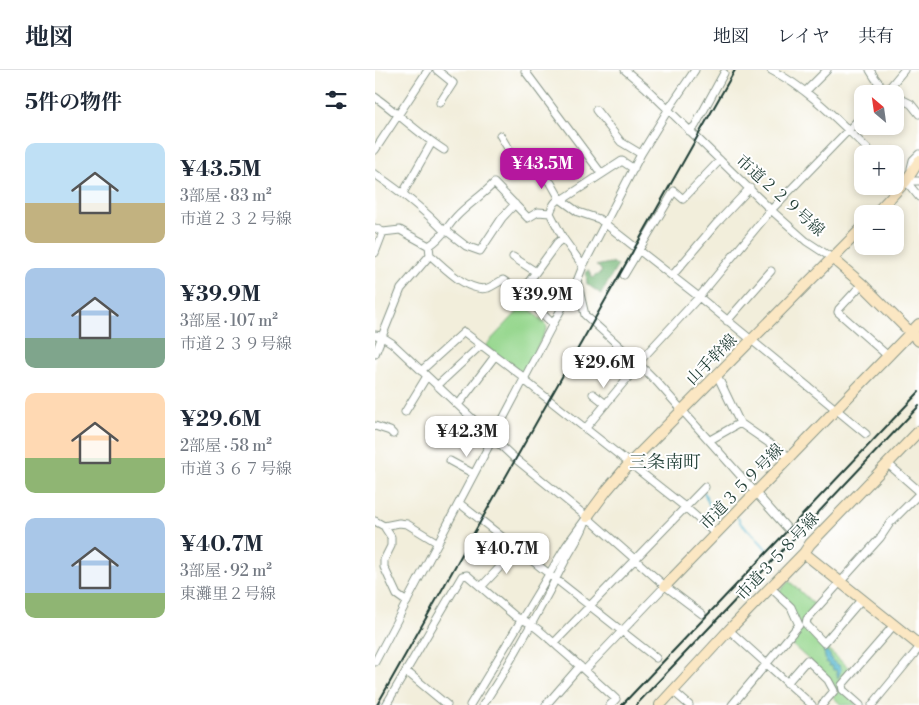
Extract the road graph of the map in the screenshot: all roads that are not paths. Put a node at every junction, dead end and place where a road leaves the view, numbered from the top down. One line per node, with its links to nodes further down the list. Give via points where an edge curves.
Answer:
1 (428, 70): 19 (street)
2 (437, 70): 16 (street, via 453,83)
3 (527, 70): 35 (street)
4 (625, 70): 18 (street, 市道２２９号線)
5 (695, 70): 18 (street)
6 (771, 70): 13 (street)
7 (827, 70): 13 (street)
8 (870, 70): 11 (street)
9 (904, 70): 12 (street)
10 (724, 73): 23 (street, via 695,126)
11 (881, 85)
12 (895, 85)
13 (806, 91): 22 (street)
14 (375, 97): 19 (street)
15 (904, 101): 20 (street)
16 (440, 103)
17 (596, 110): 29 (street, via 621,142)
18 (668, 110): 23 (street, 市道２２９号線); 29 (street)
19 (398, 114): 25 (street); 27 (street)
20 (919, 114)
21 (854, 124): 22 (street)
22 (848, 130): 26 (street); 45 (street)
23 (689, 131): 31 (street, 市道２２９号線)
24 (500, 135): 41 (street, via 515,160 532,168 551,184)
25 (432, 142): 28 (street); 40 (street)
26 (864, 145)
27 (375, 150)
28 (444, 150)
29 (641, 154): 33 (street)
30 (919, 154): 37 (street, via 913,160)
31 (720, 160): 39 (street, 市道２２９号線); 54 (street, via 683,199 674,191)
32 (919, 161): 37 (street)
33 (633, 169): 35 (street, via 622,161); 47 (street)
34 (919, 172): 37 (street)
35 (601, 173): 41 (street, via 565,198)
36 (375, 174): 40 (street)
37 (906, 181): 38 (street); 42 (street); 44 (street)
38 (919, 181)
39 (750, 188): 45 (street, 市道２２９号線); 63 (street)
40 (403, 193): 50 (street)
41 (560, 198): 46 (street, via 554,203); 47 (street, via 578,212)
42 (919, 198)
43 (515, 204): 46 (street, via 527,218 538,212); 50 (street, via 494,183 455,218); 50 (street, via 480,251)
44 (883, 205)
45 (771, 210): 58 (street, 市道２２９号線, via 806,241); 67 (street)
46 (551, 213): 52 (street)
47 (605, 224): 54 (street); 59 (street)
48 (375, 228): 49 (street)
49 (383, 232): 53 (street, via 400,230); 55 (street)
50 (445, 232): 53 (street)
51 (854, 236): 58 (street, 山手幹線)
52 (563, 238): 59 (street); 61 (street)
53 (429, 246): 56 (street)
54 (638, 250): 62 (street); 63 (street)
55 (375, 253)
56 (430, 255): 66 (street, via 458,280 478,288 490,288 503,280); 72 (street, via 401,289)
57 (513, 256): 61 (street)
58 (833, 258): 65 (street, 市道２２９号線); 73 (street, 山手幹線)
59 (583, 266): 64 (street)
60 (771, 271): 68 (street)
61 (536, 272): 66 (street)
62 (624, 275)
63 (672, 276): 67 (street)
64 (577, 281): 69 (street); 79 (street, via 585,315)
65 (862, 284): 71 (street, 市道２２９号線); 78 (street, via 838,312)
66 (520, 292): 69 (street)
67 (699, 297): 68 (street); 79 (street)
68 (727, 322): 73 (street)
69 (553, 324): 82 (street)
70 (919, 324): 71 (street, 市道３５９号線)
71 (911, 332): 74 (street, 市道２２９号線); 78 (street, 市道３５９号線)
72 (378, 335): 76 (street); 80 (street, via 392,343)
73 (751, 340): 81 (street, 山手幹線); 88 (street)
74 (919, 341)
75 (481, 345): 77 (street); 80 (street, via 464,332); 83 (street)
76 (375, 354)
77 (495, 356): 82 (street); 86 (street)
78 (888, 356): 88 (street, 市道３５９号線)
79 (639, 364): 85 (street); 87 (street)
80 (424, 373): 83 (street); 89 (street)
81 (717, 375): 87 (street, 山手幹線); 90 (street)
82 (524, 380): 92 (street); 96 (street)
83 (437, 386): 86 (street)
84 (593, 394): 85 (street)
85 (605, 404): 92 (street)
86 (458, 405): 96 (street)
87 (682, 409): 97 (street); 101 (street, 山手幹線)
88 (835, 410): 95 (street); 98 (street, 市道３５９号線)
89 (405, 412)
90 (740, 423): 97 (street); 98 (street)
91 (375, 426): 94 (street)
92 (585, 429): 101 (street)
93 (919, 431): 100 (street, 市道３５８号線)
94 (393, 434)
95 (866, 434)
96 (493, 438): 102 (street); 108 (street)
97 (710, 440): 105 (street)
98 (789, 457): 105 (street, 市道３５９号線)
99 (450, 461): 102 (street)
100 (887, 463): 104 (street); 115 (street, 市道３５８号線)
101 (629, 464): 107 (street); 108 (street, 山手幹線)
102 (475, 474): 106 (street)
103 (705, 486): 107 (street)
104 (918, 489): 119 (street)
105 (755, 492): 111 (street); 112 (street, 市道３５９号線)
106 (459, 503): 113 (street); 114 (street)
107 (685, 507): 112 (street); 116 (street)
108 (587, 518): 116 (street); 117 (street, 山手幹線); 118 (street, 山手幹線)
109 (375, 521): 110 (street)
110 (384, 526): 113 (street, via 407,524); 124 (street, via 391,537 391,546 384,567 397,595)
111 (787, 528)
112 (716, 534): 120 (street, 市道３５９号線)
113 (438, 543): 124 (street)
114 (517, 548): 117 (street); 121 (street)
115 (804, 553): 119 (street); 122 (street, 市道３５８号線)
116 (635, 558): 120 (street); 125 (street)
117 (550, 573): 118 (street); 127 (street, 山手幹線)
118 (556, 578): 125 (street); 128 (street, 山手幹線)
119 (841, 581): 123 (street); 123 (street, via 807,619 807,624 824,643)
120 (665, 586): 126 (street); 130 (street, 市道３５９号線)
121 (481, 587): 127 (street, via 516,617); 138 (street, via 467,574 462,576)
122 (770, 587): 131 (street, 市道３５８号線); 136 (street, via 791,607 799,625)
123 (861, 600): 129 (street)
124 (407, 602): 135 (street)
125 (591, 606): 130 (street); 132 (street)
126 (702, 614)
127 (523, 619): 128 (street); 143 (street, 山手幹線)
128 (533, 625): 132 (street); 144 (street, 山手幹線)
129 (894, 625): 133 (street); 152 (street, via 842,685 843,690)
130 (622, 630): 134 (street); 137 (street, 市道３５９号線)
131 (729, 630): 136 (street); 140 (street, 市道３５８号線)
132 (554, 643): 137 (street)
133 (918, 643): 153 (street)
134 (656, 658)
135 (375, 662)
136 (766, 664): 139 (street); 149 (street)
137 (582, 668): 145 (street, 市道３５９号線); 146 (street, via 616,699)
138 (406, 671): 141 (street); 142 (street)
139 (787, 683): 150 (street); 151 (street, via 807,660 835,691)
140 (673, 691): 147 (street, 市道３５８号線); 148 (street)
141 (386, 705)
142 (447, 705)
143 (470, 705)
144 (483, 705)
145 (546, 705)
146 (610, 705)
147 (660, 705)
148 (689, 705)
149 (732, 705)
150 (812, 705)
151 (822, 705)
152 (860, 705)
153 (872, 705)

